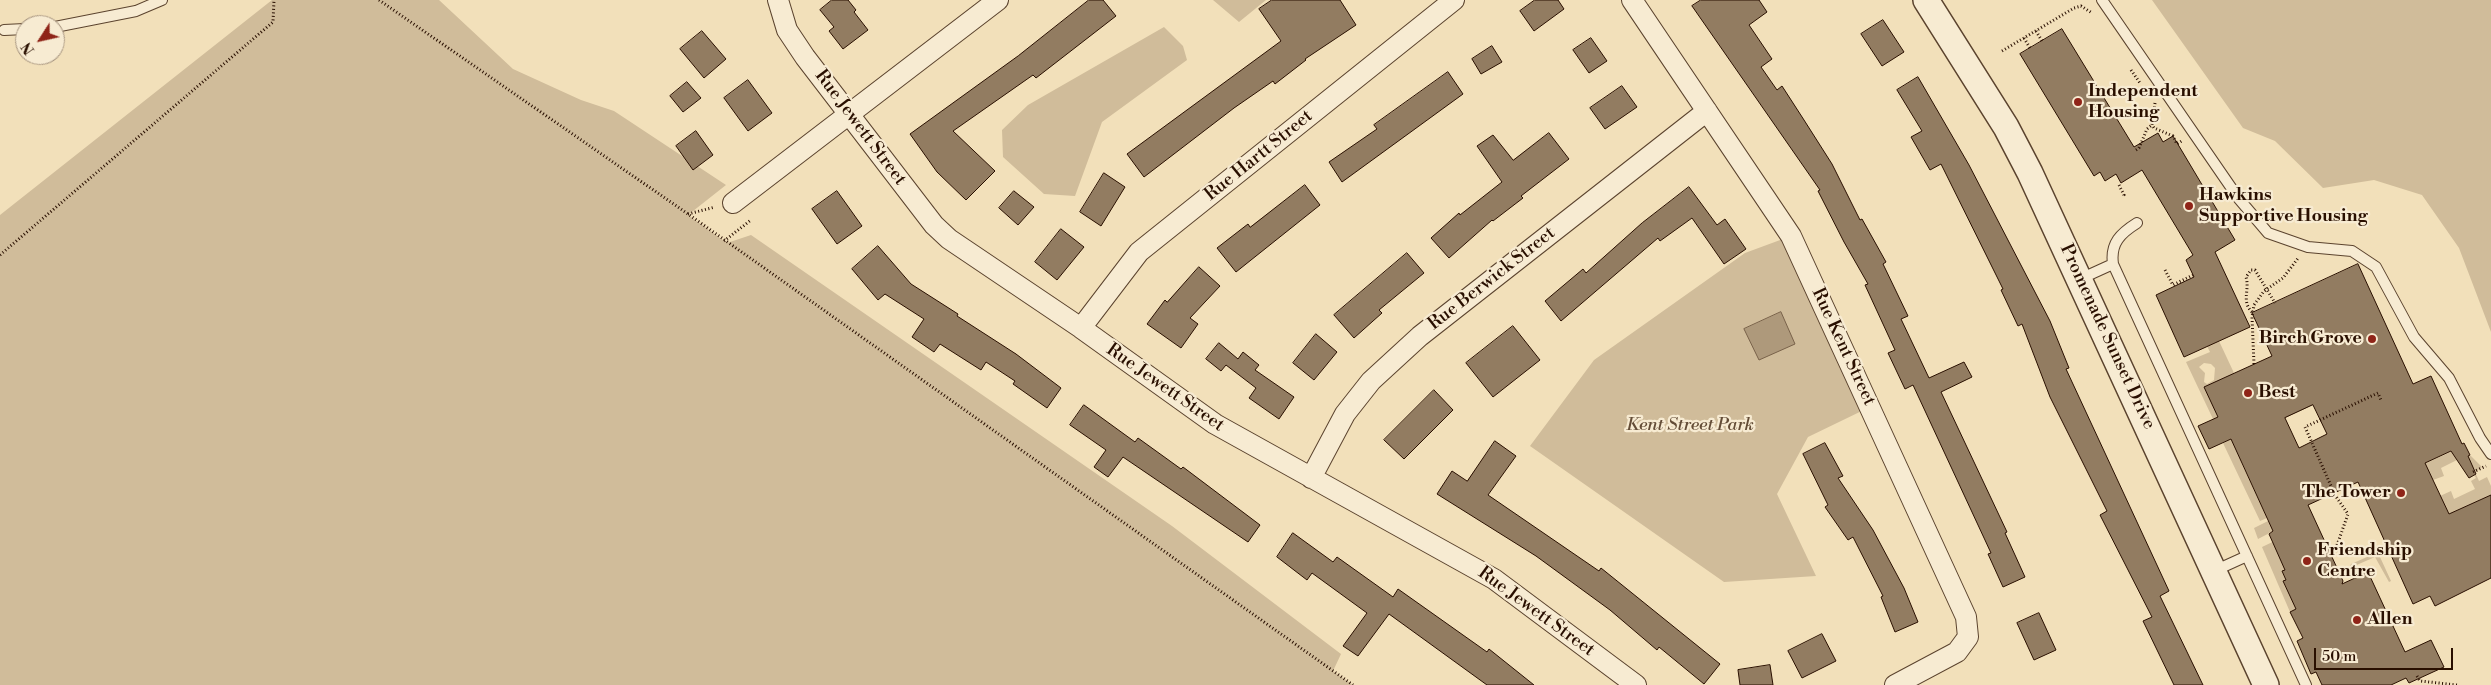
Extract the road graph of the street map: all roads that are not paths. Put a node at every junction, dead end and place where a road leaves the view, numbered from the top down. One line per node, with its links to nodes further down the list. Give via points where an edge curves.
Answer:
1 (162, 0): 9 (lane, via 136,11)
2 (763, 0): 12 (street)
3 (778, 0): 12 (street, Rue Jewett Street)
4 (998, 0): 14 (street)
5 (1454, 0): 19 (street, Rue Hartt Street, via 1139,252)
6 (1632, 0): 13 (street, Rue Kent Street)
7 (1926, 0): 18 (street, Promenade Sunset Drive, via 2006,128)
8 (2102, 0): 20 (lane, via 2239,199 2268,233 2308,247 2352,251 2376,267 2414,337 2450,378)
9 (65, 25)
10 (15, 29): 11 (lane)
11 (4, 30)
12 (787, 30): 14 (street, Rue Jewett Street)
13 (1707, 111): 21 (street, Rue Berwick Street, via 1426,331 1371,381 1345,414); 25 (street, Rue Kent Street, via 1791,236 1966,617 1968,637 1957,652)
14 (848, 113): 15 (street); 19 (street, Rue Jewett Street, via 934,225 949,239)
15 (733, 203)
16 (2137, 223): 17 (lane, via 2117,239 2113,246)
17 (2112, 264): 18 (lane); 22 (lane)
18 (2080, 279): 23 (street, Promenade Sunset Drive)
19 (1081, 328): 21 (street, Rue Jewett Street, via 1215,424)
20 (2491, 454)
21 (1311, 478): 24 (street, Rue Jewett Street, via 1494,579)
22 (2246, 556): 23 (lane); 27 (lane)
23 (2214, 571): 26 (street, Promenade Sunset Drive)
24 (1636, 685)
25 (1895, 685)
26 (2266, 685)
27 (2306, 685)

